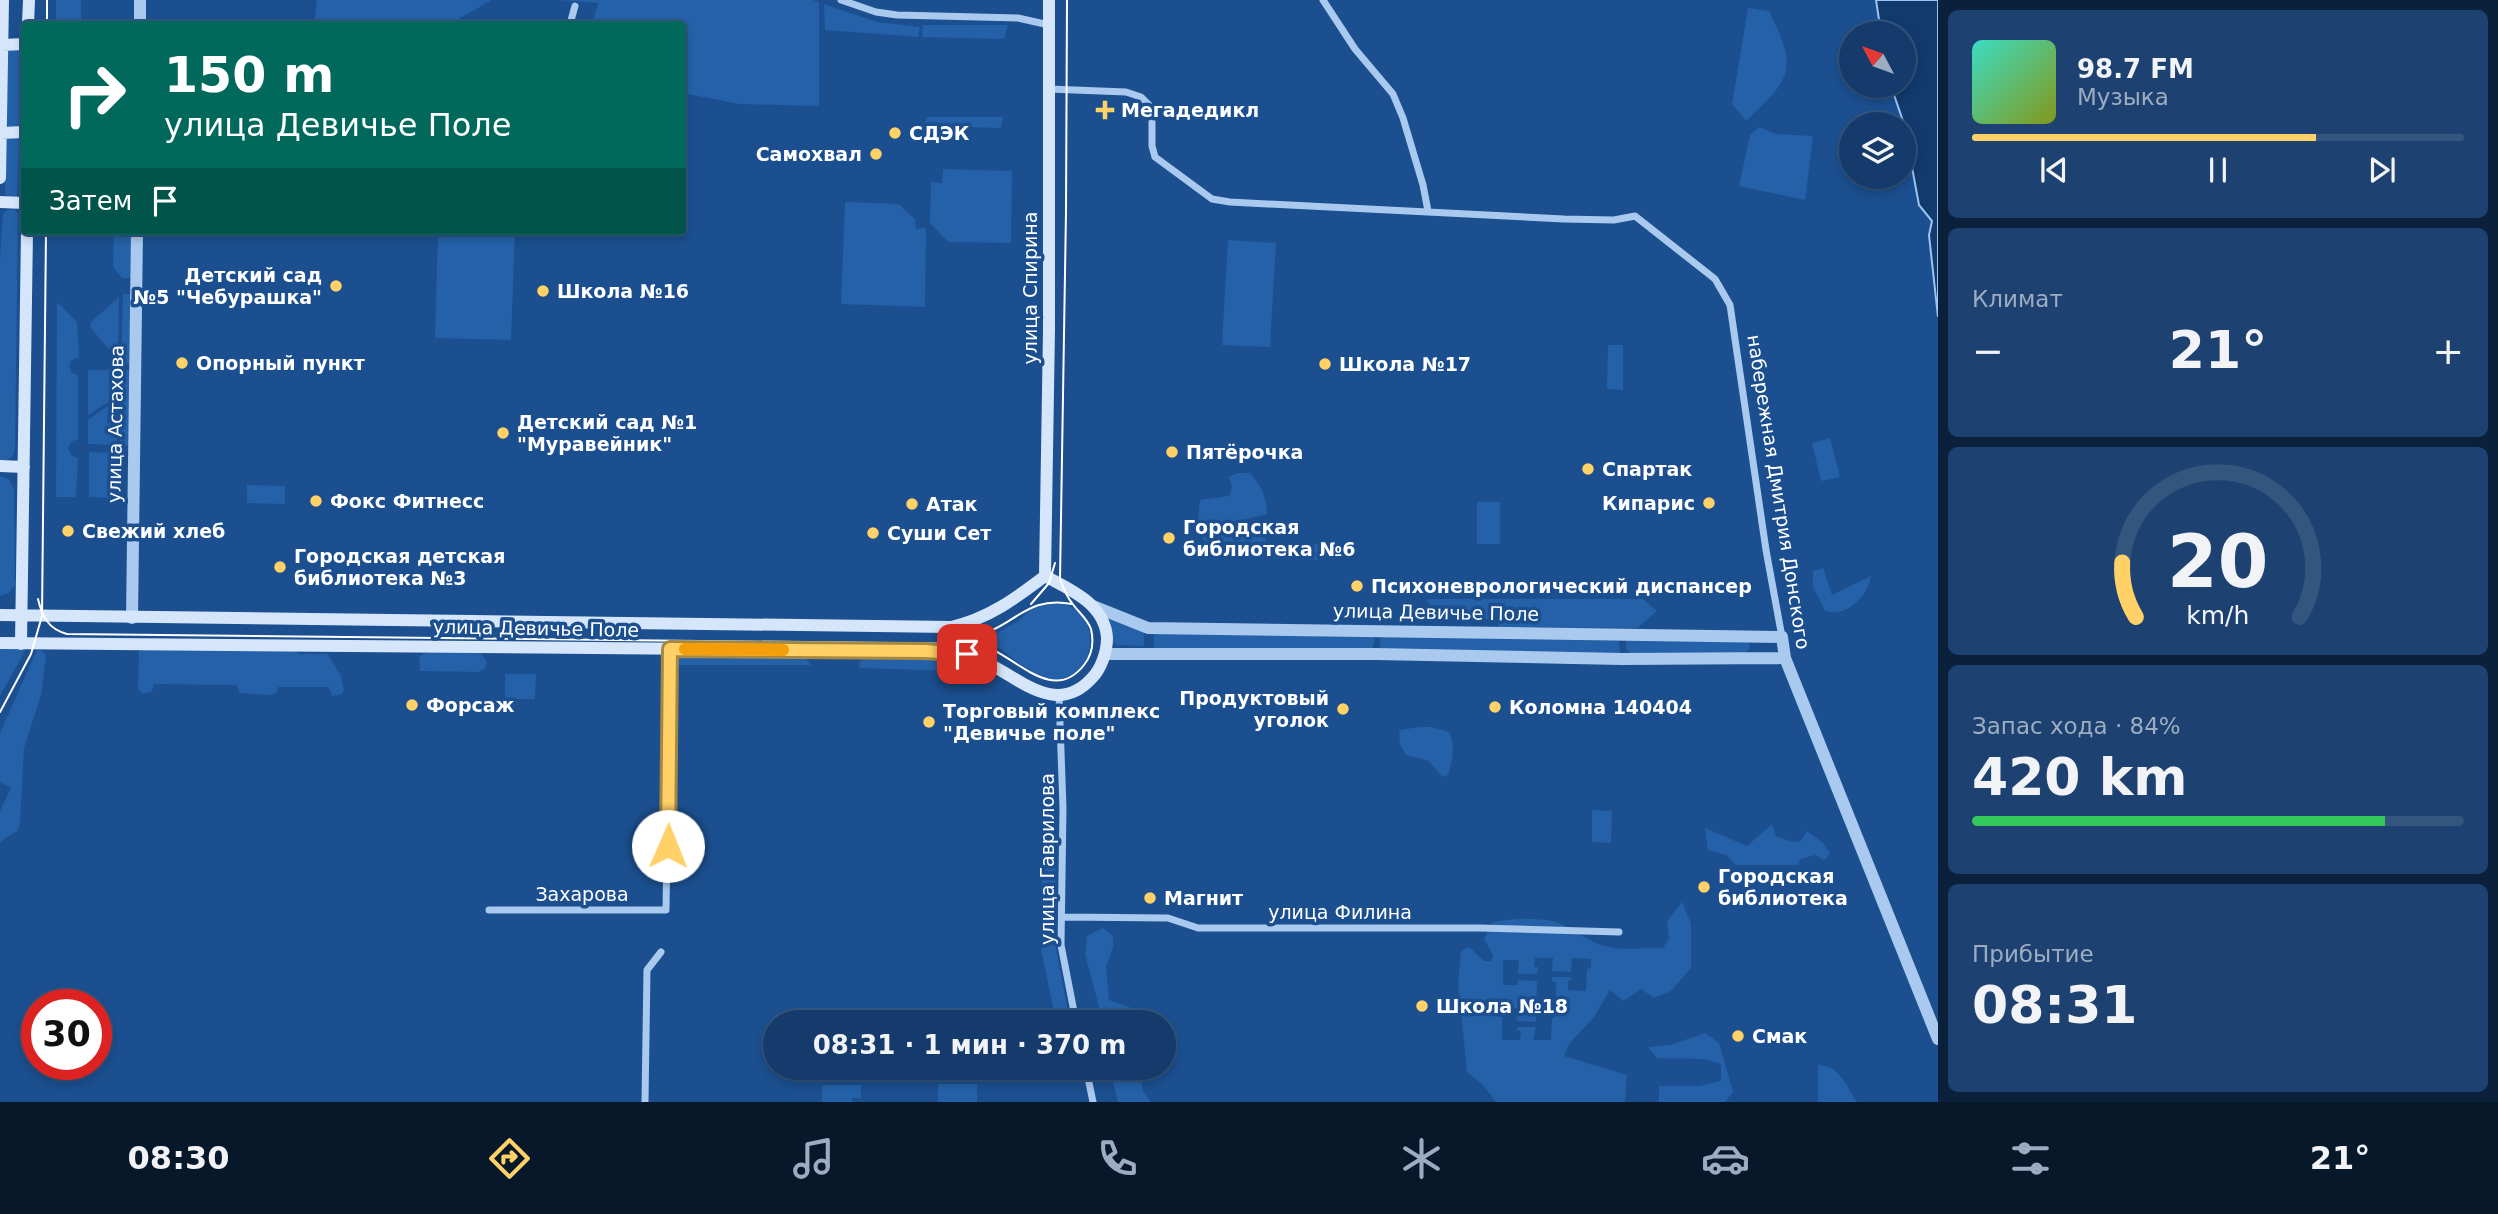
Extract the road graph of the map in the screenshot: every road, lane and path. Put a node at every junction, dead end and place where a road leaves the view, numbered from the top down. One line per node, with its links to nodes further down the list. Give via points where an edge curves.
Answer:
1 (4, 0): 13 (main road)
2 (29, 0): 8 (main road)
3 (140, 0): 9 (street)
4 (841, 0): 11 (street, via 897,15 1018,18)
5 (1049, 0): 11 (main road, улица Спирина)
6 (1323, 0): 20 (street, via 1355,49 1393,94)
7 (575, 6): 10 (street)
8 (28, 21)
9 (139, 21)
10 (571, 21)
11 (1049, 25): 14 (main road, улица Спирина)
12 (21, 44): 13 (main road)
13 (3, 45): 15 (main road)
14 (1048, 89): 20 (street, via 1126,92 1141,97 1152,108 1155,156 1212,199); 25 (main road, улица Спирина)
15 (1, 132): 16 (main road); 17 (main road)
16 (21, 132)
17 (0, 178)
18 (0, 202): 19 (main road)
19 (21, 203)
20 (1428, 211): 33 (street, набережная Дмитрия Донского, via 1564,219 1635,216 1715,279 1730,305)
21 (27, 235): 24 (main road)
22 (137, 235): 30 (street, улица Астахова)
23 (0, 466): 24 (main road)
24 (24, 467): 28 (main road)
25 (1045, 576): 26 (main road, улица Девичье Поле); 30 (main road, улица Девичье Поле, via 1003,607 951,627)
26 (1093, 606): 31 (street, улица Девичье Поле, via 1148,628); 37 (main road, via 1107,638)
27 (0, 615): 28 (main road, улица Девичье Поле)
28 (21, 616): 29 (main road, улица Девичье Поле); 35 (main road)
29 (35, 616): 30 (main road, улица Девичье Поле); 35 (main road)
30 (132, 618)
31 (1377, 630): 32 (street, улица Девичье Поле); 38 (street)
32 (1622, 634): 33 (street, улица Девичье Поле); 40 (street)
33 (1782, 637): 39 (street, набережная Дмитрия Донского)
34 (0, 643): 35 (main road, улица Девичье Поле)
35 (21, 644): 36 (main road, улица Девичье Поле)
36 (670, 649): 41 (main road, улица Девичье Поле, via 945,651 976,657 1035,691); 42 (street, Захарова, via 666,910)
37 (1105, 654): 38 (street); 41 (main road, via 1090,681 1070,694)
38 (1377, 654): 40 (street)
39 (1785, 658): 40 (street); 47 (street, набережная Дмитрия Донского)
40 (1622, 659)
41 (1059, 695): 43 (street, улица Гаврилова)
42 (489, 910)
43 (1062, 917): 44 (street, улица Филина, via 1168,918 1198,928); 46 (street, улица Гаврилова, via 1061,945)
44 (1619, 932)
45 (661, 952): 49 (street, via 647,970)
46 (1074, 1010)
47 (1938, 1039)
48 (1088, 1080): 50 (street)
49 (645, 1102)
50 (1093, 1102)

